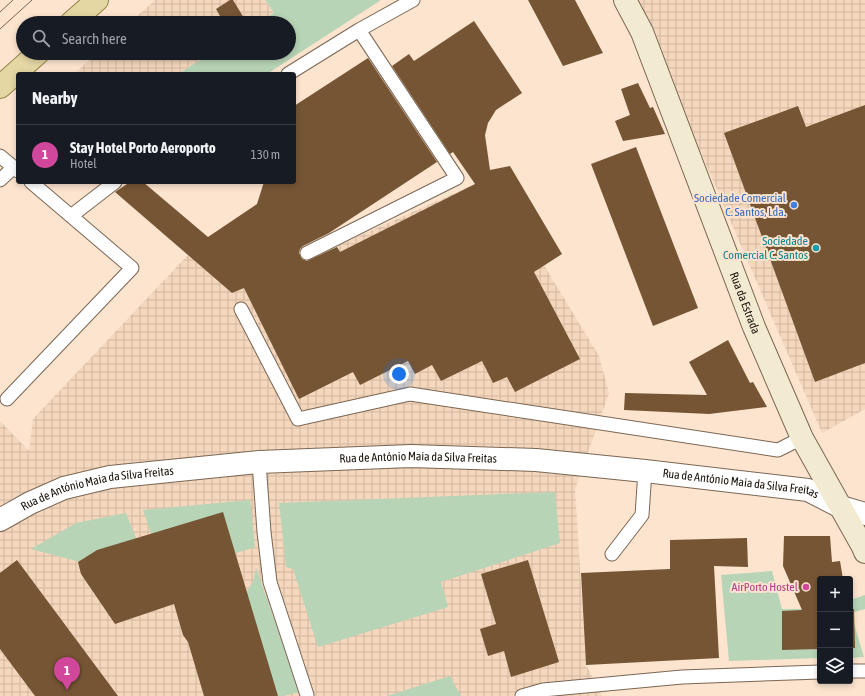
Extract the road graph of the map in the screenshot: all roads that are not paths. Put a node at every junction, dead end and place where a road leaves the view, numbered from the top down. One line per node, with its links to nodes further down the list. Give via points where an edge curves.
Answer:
1 (97, 0): 4 (main road)
2 (413, 0): 5 (lane)
3 (625, 0): 20 (street, Rua da Estrada, via 642,32 754,327)
4 (79, 16)
5 (359, 30): 8 (lane); 17 (lane, via 457,178)
6 (30, 60): 7 (main road)
7 (17, 72)
8 (291, 72)
9 (16, 73): 10 (main road)
10 (0, 87)
11 (0, 156): 12 (lane)
12 (16, 169): 13 (lane)
13 (0, 180)
14 (33, 184): 16 (lane)
15 (112, 184): 16 (lane)
16 (71, 216): 19 (lane, via 132,268)
17 (308, 253)
18 (241, 309): 20 (lane, via 298,419 410,394 778,450)
19 (7, 399)
20 (802, 438): 23 (street, Rua da Estrada)
21 (260, 462): 22 (street, Rua de António Maia da Silva Freitas, via 411,456 536,460); 25 (street, Rua de António Maia da Silva Freitas, via 110,477 64,488); 31 (lane, via 270,582)
22 (645, 471): 23 (street, Rua de António Maia da Silva Freitas, via 808,490); 27 (lane, via 642,515)
23 (841, 507): 24 (street, Rua de António Maia da Silva Freitas); 26 (street, Rua da Estrada)
24 (865, 514)
25 (0, 520)
26 (865, 552)
27 (612, 554)
28 (853, 671): 29 (lane)
29 (865, 671)
30 (817, 672): 32 (lane, via 682,677 543,690)
31 (307, 695)
32 (522, 696)

